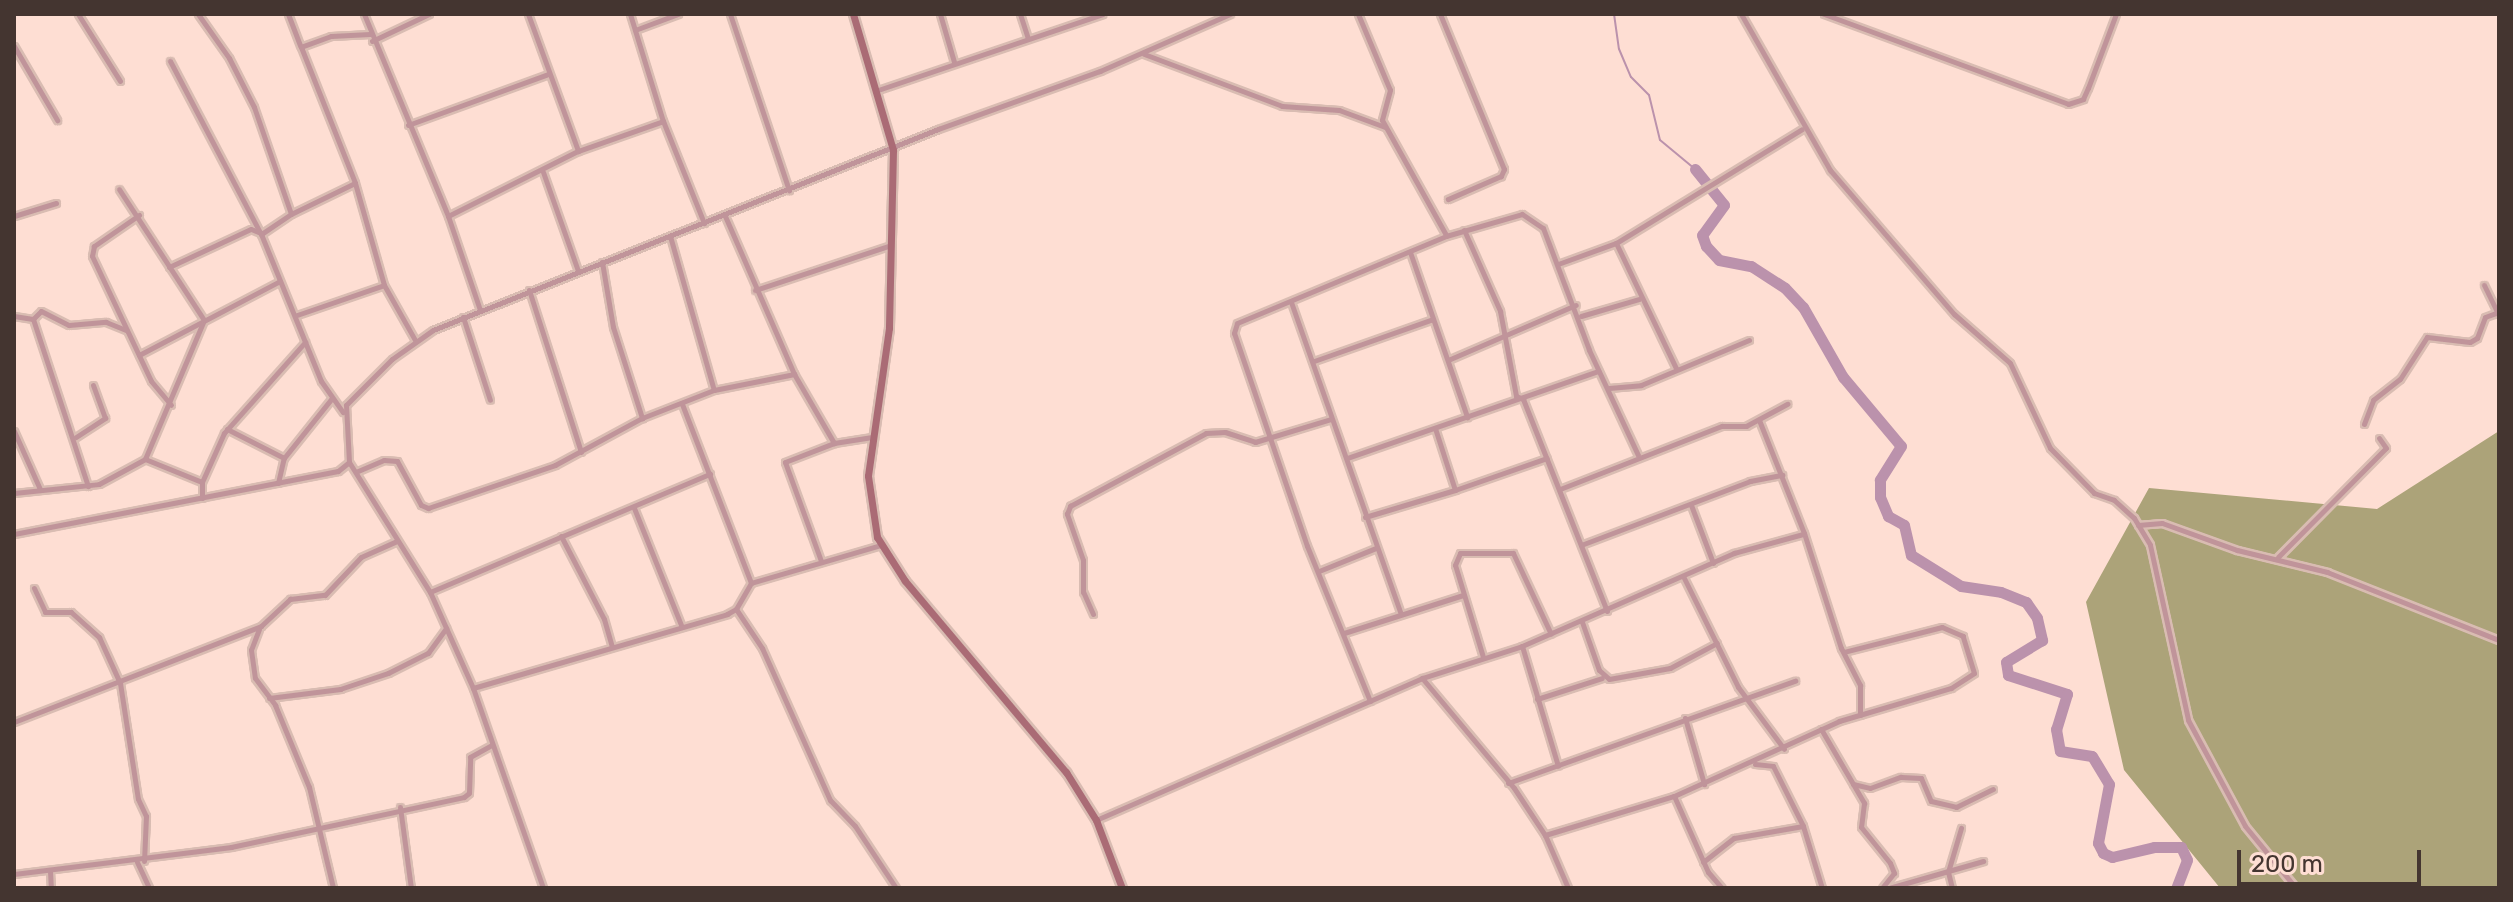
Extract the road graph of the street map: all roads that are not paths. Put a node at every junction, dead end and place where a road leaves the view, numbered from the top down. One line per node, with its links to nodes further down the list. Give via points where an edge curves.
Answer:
1 (78, 14): 29 (street)
2 (198, 14): 44 (street, via 254,107)
3 (288, 14): 24 (street)
4 (364, 14): 21 (street)
5 (429, 14): 21 (street)
6 (528, 14): 28 (street)
7 (630, 14): 20 (street)
8 (678, 14): 20 (street)
9 (730, 14): 41 (street)
10 (853, 14): 30 (main road)
11 (940, 14): 27 (street)
12 (1020, 14): 22 (street)
13 (1101, 14): 22 (street)
14 (1230, 14): 25 (street)
15 (1358, 14): 34 (street, via 1390,90)
16 (1440, 14): 42 (street, via 1504,169 1501,176)
17 (1741, 14): 35 (street)
18 (1824, 14): 19 (street, via 2068,104 2083,99)
19 (2116, 14)
20 (635, 30): 32 (street)
21 (371, 38): 24 (street, via 331,36); 33 (street)
22 (1028, 38): 27 (street)
23 (14, 46): 31 (street)
24 (301, 47): 39 (street)
25 (1143, 53): 34 (street, via 1282,106 1339,110); 36 (street)
26 (170, 61): 51 (street)
27 (954, 62): 30 (street)
28 (548, 74): 33 (street); 37 (street)
29 (120, 81)
30 (878, 90): 36 (main road)
31 (57, 120)
32 (663, 121): 37 (street); 49 (street)
33 (408, 125): 47 (street)
34 (1385, 127): 53 (street)
35 (1802, 129): 54 (street); 137 (street, via 1830,170 1954,314 2010,363 2050,448 2094,493 2114,500)
36 (893, 150): 41 (street); 55 (main road)
37 (578, 151): 38 (street)
38 (543, 172): 47 (street); 60 (street)
39 (355, 183): 44 (street); 62 (street)
40 (119, 189): 45 (street)
41 (789, 190): 48 (street)
42 (1448, 199)
43 (56, 203): 46 (street)
44 (291, 214): 51 (street)
45 (139, 215): 59 (street); 80 (street, via 92,250)
46 (14, 216)
47 (448, 216): 71 (street)
48 (725, 216): 49 (street); 65 (street)
49 (704, 223): 52 (street)
50 (1464, 230): 53 (street); 58 (street, via 1522,214 1543,228); 81 (street)
51 (261, 234): 59 (street, via 251,229); 61 (street)
52 (670, 236): 57 (street); 93 (street)
53 (1446, 236): 56 (street)
54 (1616, 243): 58 (street); 66 (street)
55 (892, 245): 65 (street); 112 (main road, via 887,357)
56 (1410, 251): 69 (street); 78 (street)
57 (602, 262): 60 (street); 104 (street, via 613,327)
58 (1558, 264): 70 (street)
59 (169, 267): 79 (street)
60 (578, 271): 64 (street)
61 (280, 281): 73 (street); 79 (street)
62 (384, 285): 73 (street); 82 (street)
63 (2484, 285): 72 (street)
64 (529, 290): 71 (street); 116 (street)
65 (755, 290): 90 (street)
66 (1635, 291): 67 (street); 68 (street)
67 (1630, 298): 68 (street); 75 (street)
68 (1639, 299): 88 (street)
69 (1291, 302): 87 (street); 113 (street, via 1237,323 1234,333)
70 (1576, 305): 75 (street); 81 (street)
71 (480, 310): 76 (street)
72 (2498, 313): 107 (street, via 2485,317 2470,342 2427,337 2400,379 2373,400)
73 (297, 315): 84 (street)
74 (14, 316): 77 (street)
75 (1581, 316): 89 (street)
76 (463, 317): 82 (street); 98 (street)
77 (33, 319): 80 (street, via 44,311 69,325 106,322); 111 (street)
78 (1433, 319): 86 (street); 87 (street)
79 (204, 320): 85 (street); 101 (street)
80 (126, 330): 85 (street)
81 (1505, 334): 86 (street); 97 (street, via 1514,389)
82 (415, 340): 102 (street, via 364,384)
83 (1749, 340): 88 (street, via 1708,361)
84 (305, 342): 96 (street); 109 (street)
85 (139, 355): 101 (street)
86 (1448, 360): 103 (street)
87 (1314, 361): 105 (street)
88 (1676, 368): 94 (street)
89 (1598, 371): 92 (street); 97 (street)
90 (794, 374): 93 (street); 115 (street)
91 (93, 385): 111 (street, via 105,418)
92 (1609, 388): 94 (street); 95 (street)
93 (714, 390): 99 (street)
94 (1617, 390): 95 (street)
95 (1613, 397): 117 (street)
96 (332, 398): 102 (street); 118 (street)
97 (1523, 399): 103 (street); 120 (street)
98 (490, 400)
99 (682, 404): 104 (street); 124 (street)
100 (1787, 404): 106 (street)
101 (171, 405): 121 (street)
102 (343, 413): 122 (street)
103 (1467, 417): 108 (street)
104 (642, 418): 116 (street)
105 (1331, 419): 113 (street); 119 (street)
106 (1759, 420): 117 (street); 125 (street)
107 (2364, 424)
108 (1435, 428): 119 (street); 131 (street)
109 (227, 429): 118 (street); 126 (street)
110 (14, 431): 129 (street)
111 (76, 437): 128 (street)
112 (871, 437): 115 (street); 142 (main road, via 868,492)
113 (1271, 438): 148 (street); 156 (street, via 1245,442 1225,432 1206,433 1070,506 1067,514 1083,560 1083,592)
114 (2379, 438): 145 (street, via 2386,448)
115 (834, 443): 146 (street, via 784,467)
116 (581, 452): 123 (street, via 428,508 421,505 397,461 384,460)
117 (1638, 455): 130 (street)
118 (284, 458): 127 (street)
119 (1347, 458): 136 (street)
120 (1547, 458): 130 (street); 131 (street)
121 (145, 459): 126 (street); 128 (street, via 125,474)
122 (349, 462): 123 (street); 127 (street, via 328,474)
123 (358, 471): 141 (street)
124 (710, 474): 135 (street); 150 (street)
125 (1782, 475): 134 (street, via 1750,481); 139 (street)
126 (202, 482): 133 (street)
127 (278, 483): 133 (street)
128 (88, 486): 129 (street)
129 (40, 489): 132 (street)
130 (1560, 489): 143 (street)
131 (1455, 490): 136 (street)
132 (14, 493)
133 (202, 498): 138 (street)
134 (1691, 505): 143 (street); 147 (street)
135 (634, 508): 140 (street); 159 (street)
136 (1365, 517): 144 (street)
137 (2138, 525): 145 (street, via 2162,523); 221 (street, via 2161,589 2188,720 2245,826)
138 (14, 534)
139 (1803, 534): 147 (street); 168 (street)
140 (561, 536): 152 (street); 167 (street, via 604,619)
141 (397, 541): 152 (street); 160 (street, via 361,557 325,595 290,599)
142 (881, 545): 146 (street); 195 (main road, via 905,581 1066,772)
143 (1581, 545): 155 (street)
144 (1376, 548): 148 (street); 157 (street)
145 (2277, 558): 164 (street, via 2327,572)
146 (821, 561): 150 (street)
147 (1713, 563): 149 (street)
148 (1319, 571): 162 (street)
149 (1683, 576): 155 (street); 165 (street)
150 (751, 583): 154 (street)
151 (34, 588): 173 (street, via 45,612 71,612 99,637)
152 (430, 592): 161 (street)
153 (1463, 595): 157 (street); 163 (street, via 1457,556 1507,549 1523,568); 169 (street)
154 (736, 609): 159 (street); 213 (street, via 762,648 830,800 855,826)
155 (1607, 611): 158 (street)
156 (1093, 614)
157 (1401, 614): 162 (street)
158 (1582, 622): 163 (street); 171 (street)
159 (681, 625): 167 (street)
160 (261, 626): 173 (street); 175 (street, via 251,658 257,686)
161 (446, 628): 174 (street); 175 (street, via 428,653 388,673 340,689)
162 (1344, 633): 178 (street)
163 (1551, 634): 166 (street)
164 (2499, 640)
165 (1717, 643): 171 (street, via 1670,668); 177 (street)
166 (1522, 646): 169 (street); 176 (street)
167 (612, 647): 174 (street)
168 (1844, 652): 179 (street, via 1860,685); 179 (street, via 1942,627 1963,636 1974,667 1970,680 1951,688)
169 (1483, 657): 170 (street)
170 (1422, 678): 178 (street); 189 (street)
171 (1602, 678): 176 (street)
172 (1795, 681): 177 (street)
173 (120, 683): 181 (street); 201 (street, via 138,799 146,816)
174 (473, 688): 183 (street)
175 (269, 698): 196 (street, via 309,787)
176 (1537, 699): 185 (street)
177 (1745, 699): 180 (street); 184 (street)
178 (1370, 701): 195 (street)
179 (1860, 715): 182 (street)
180 (1685, 718): 186 (street); 190 (street)
181 (14, 722)
182 (1821, 729): 184 (street); 191 (street)
183 (492, 745): 194 (street, via 470,757 469,793 464,797); 212 (street)
184 (1784, 749): 187 (street)
185 (1558, 756): 186 (street); 188 (street)
186 (1565, 762): 188 (street)
187 (1750, 764): 190 (street); 197 (street, via 1773,766)
188 (1558, 766): 189 (street)
189 (1508, 783): 199 (street)
190 (1704, 784): 193 (street)
191 (1852, 784): 192 (street, via 1870,788 1901,777 1921,778 1931,801 1956,807); 205 (street, via 1864,803 1861,827)
192 (1993, 789)
193 (1674, 796): 199 (street); 202 (street)
194 (400, 807): 196 (street); 211 (street)
195 (1096, 820): 214 (main road)
196 (315, 825): 201 (street); 210 (street)
197 (1803, 826): 202 (street, via 1734,838); 217 (street)
198 (1961, 828): 204 (street)
199 (1545, 835): 215 (street)
200 (1983, 861): 204 (street)
201 (141, 862): 203 (street); 209 (street)
202 (1703, 862): 216 (street)
203 (50, 871): 206 (street); 208 (street)
204 (1948, 872): 207 (street); 220 (street)
205 (1894, 873): 207 (street); 218 (street)
206 (14, 874)
207 (1906, 881): 219 (street)
208 (51, 888)
209 (149, 888)
210 (333, 888)
211 (411, 888)
212 (543, 888)
213 (896, 888)
214 (1122, 888)
215 (1568, 888)
216 (1722, 888)
217 (1822, 888)
218 (1882, 888)
219 (1889, 888)
220 (1952, 888)
221 (2296, 888)

